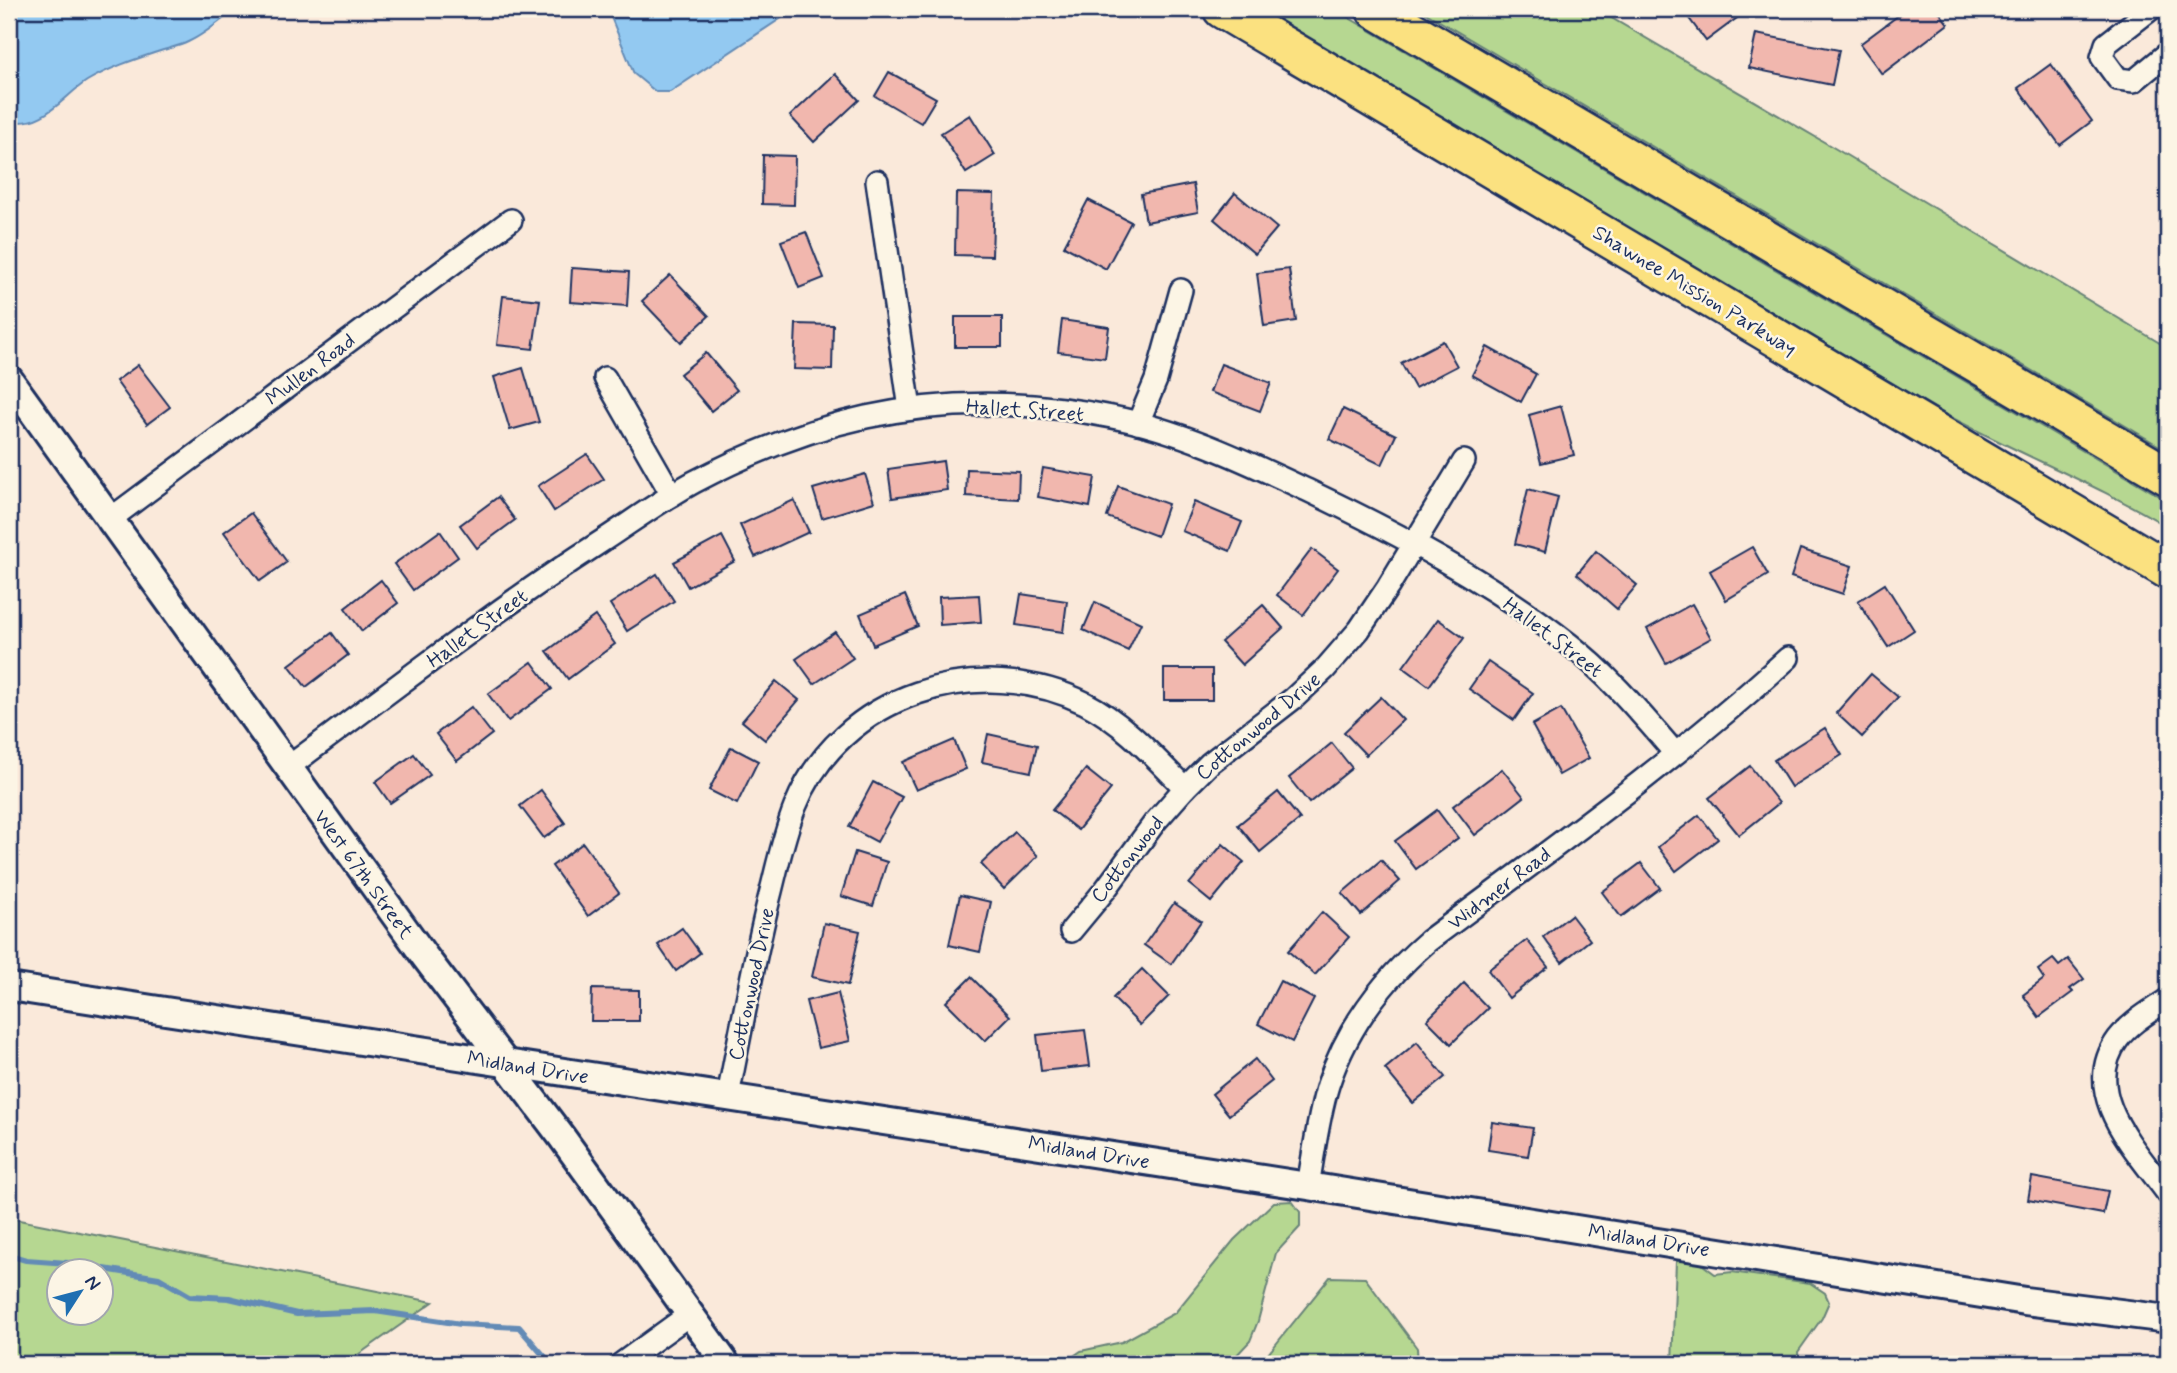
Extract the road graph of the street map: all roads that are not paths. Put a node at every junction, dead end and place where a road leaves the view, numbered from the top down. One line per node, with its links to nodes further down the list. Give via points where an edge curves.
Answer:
1 (1222, 9): 15 (highway, Shawnee Mission Parkway)
2 (1374, 9): 13 (highway)
3 (2151, 9): 4 (street, via 2106,44 2102,57 2118,79 2134,81)
4 (2168, 53)
5 (877, 181): 10 (street)
6 (511, 219): 16 (street, Mullen Road)
7 (1181, 290): 11 (street, via 1156,380)
8 (605, 378): 14 (street)
9 (9, 379): 16 (street, West 67th Street)
10 (910, 409): 11 (street, Hallet Street, via 986,404 1046,407); 14 (street, Hallet Street, via 801,436)
11 (1138, 423): 17 (street, Hallet Street, via 1260,468)
12 (1464, 461): 17 (street)
13 (2168, 476)
14 (672, 495): 22 (street, Hallet Street, via 555,571)
15 (2052, 502): 18 (highway); 19 (highway, Shawnee Mission Parkway)
16 (109, 520): 22 (street, West 67th Street)
17 (1413, 544): 21 (street, Hallet Street, via 1570,644 1613,683); 23 (street, Cottonwood Drive, via 1359,630 1325,669)
18 (2168, 554)
19 (2168, 570)
20 (1788, 659): 21 (street, Widmer Road)
21 (1675, 753): 29 (street, Widmer Road, via 1428,941 1372,998 1328,1085)
22 (287, 768): 27 (street, West 67th Street)
23 (1185, 789): 24 (street, Cottonwood); 28 (street, Cottonwood Drive, via 1132,735 1103,714 1039,686 996,680 953,682 913,694 876,713 828,753 795,806 758,946)
24 (1071, 931)
25 (9, 987): 27 (street, Midland Drive)
26 (2168, 999): 30 (street, via 2118,1039 2104,1079 2107,1102 2118,1124)
27 (504, 1063): 28 (street, Midland Drive); 31 (street, West 67th Street)
28 (728, 1096): 29 (street, Midland Drive)
29 (1308, 1186): 32 (street, Midland Drive, via 2025,1301)
30 (2168, 1194)
31 (690, 1314): 33 (street); 34 (street, West 67th Street)
32 (2168, 1319)
33 (621, 1364)
34 (726, 1364)

